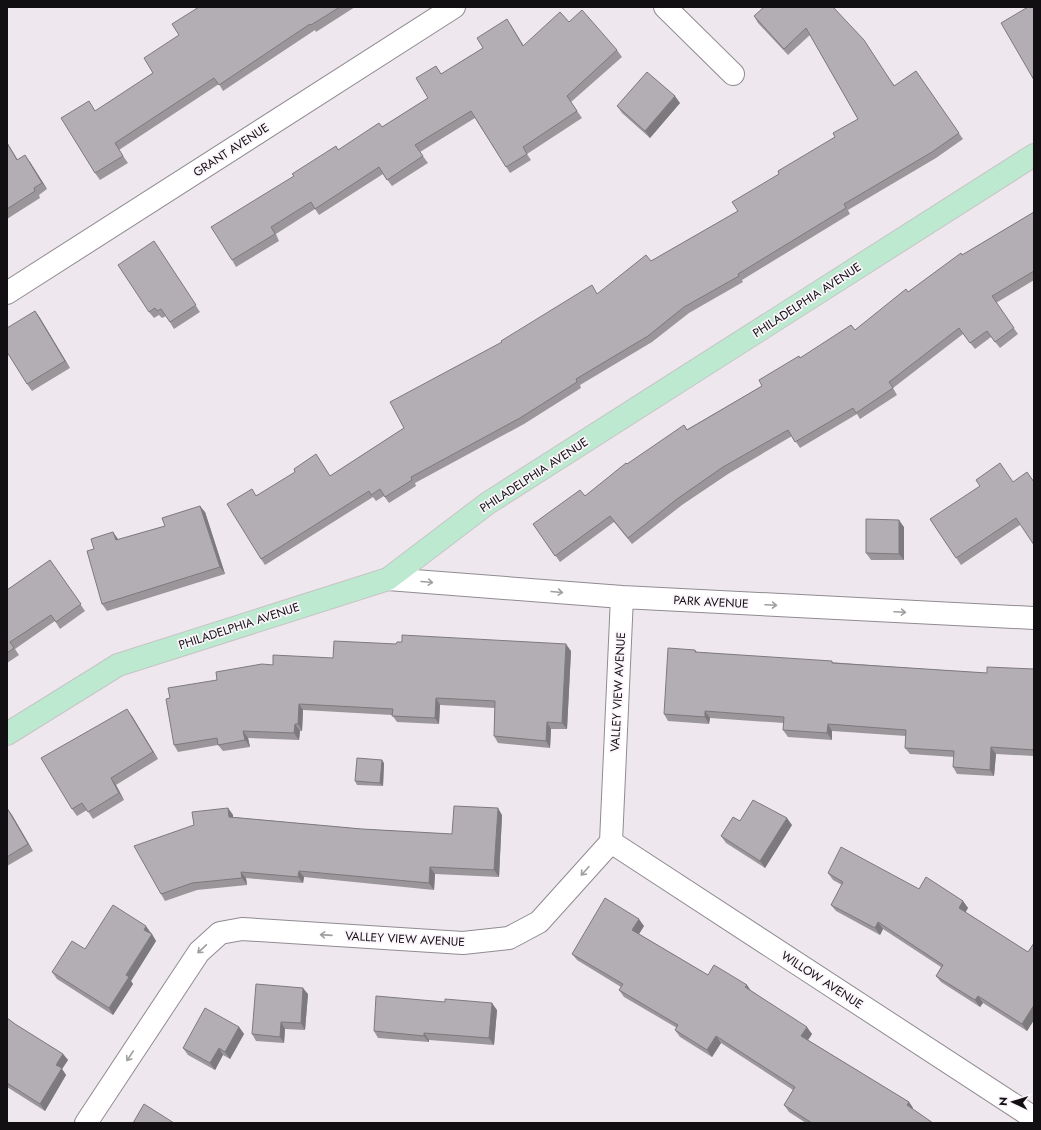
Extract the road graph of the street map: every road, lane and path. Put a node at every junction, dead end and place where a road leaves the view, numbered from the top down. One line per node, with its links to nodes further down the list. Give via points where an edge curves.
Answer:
1 (454, 7): 5 (street, GRANT AVENUE)
2 (665, 7): 3 (street)
3 (733, 74)
4 (1034, 155): 6 (main road, PHILADELPHIA AVENUE, via 488,503)
5 (7, 293)
6 (388, 578): 7 (street, PARK AVENUE, one-way to 7); 9 (main road, PHILADELPHIA AVENUE, via 118,665)
7 (622, 598): 8 (street, PARK AVENUE, one-way to 8); 10 (street, VALLEY VIEW AVENUE)
8 (1034, 618)
9 (7, 734)
10 (611, 842): 11 (street, WILLOW AVENUE); 12 (street, VALLEY VIEW AVENUE, one-way to 12, via 539,922 510,938 463,943 242,929 220,934 199,952)
11 (1034, 1118)
12 (86, 1123)

